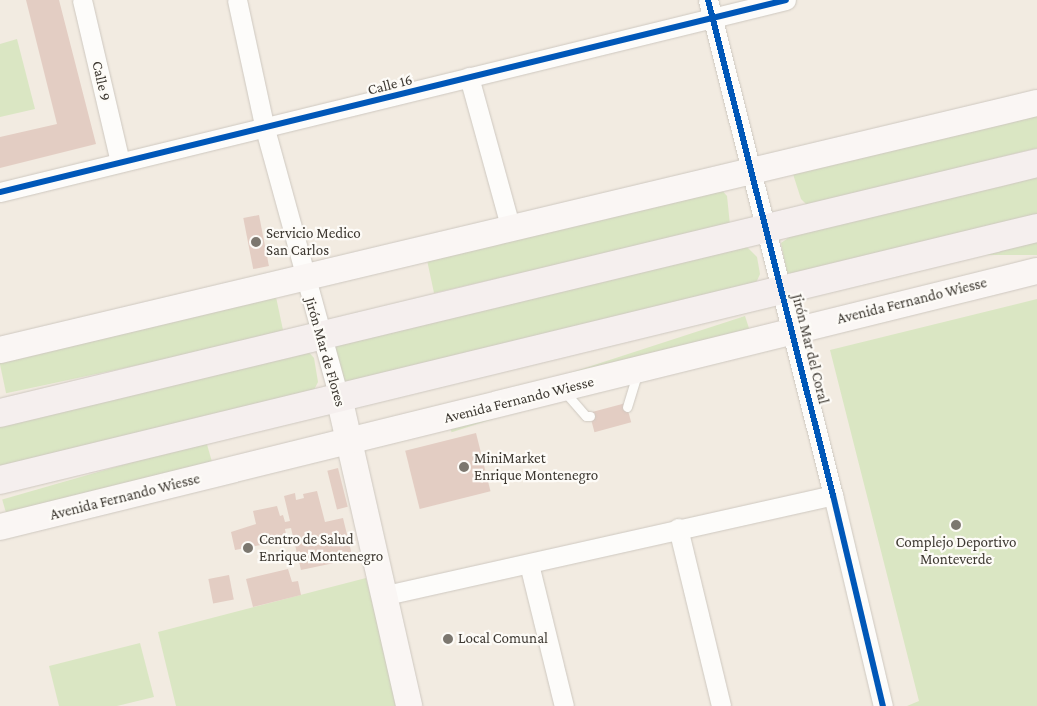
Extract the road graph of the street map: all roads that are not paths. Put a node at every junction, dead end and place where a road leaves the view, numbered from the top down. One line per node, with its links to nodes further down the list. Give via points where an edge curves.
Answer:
1 (82, 0): 8 (street, Calle 9)
2 (237, 0): 7 (street, Jirón Mar de Flores)
3 (786, 0): 4 (street, Calle 16)
4 (710, 9): 5 (street, Calle 16); 10 (street, Jirón Mar del Coral)
5 (469, 78): 7 (street, Calle 16); 12 (street)
6 (1037, 102): 10 (main road)
7 (265, 129): 8 (street, Calle 16); 16 (street, Jirón Mar de Flores)
8 (120, 162): 11 (street, Calle 16)
9 (1037, 163): 14 (main road)
10 (750, 170): 12 (main road); 14 (street, Jirón Mar del Coral)
11 (0, 192)
12 (510, 226): 16 (main road)
13 (1037, 228): 17 (main road)
14 (766, 230): 17 (street, Jirón Mar del Coral); 19 (main road)
15 (1037, 270): 18 (main road, Avenida Fernando Wiesse)
16 (303, 276): 19 (street, Jirón Mar de Flores); 20 (main road)
17 (781, 289): 18 (street, Jirón Mar del Coral); 23 (main road)
18 (792, 331): 21 (main road, Avenida Fernando Wiesse); 29 (street, Jirón Mar del Coral)
19 (320, 335): 23 (street, Jirón Mar de Flores); 25 (main road)
20 (0, 350)
21 (639, 369): 22 (main road, Avenida Fernando Wiesse); 24 (lane)
22 (562, 389): 26 (lane, via 586,416); 27 (main road, Avenida Fernando Wiesse)
23 (338, 396): 27 (main road, Jirón Mar de Flores); 28 (main road)
24 (627, 407)
25 (0, 413)
26 (590, 416)
27 (350, 442): 30 (main road, Avenida Fernando Wiesse); 33 (main road, Jirón Mar de Flores)
28 (0, 480)
29 (833, 495): 31 (street); 37 (street, Jirón Mar del Coral)
30 (0, 527)
31 (678, 528): 32 (street); 36 (street)
32 (529, 564): 33 (street); 35 (street)
33 (382, 596): 34 (main road, Jirón Mar de Flores)
34 (409, 706)
35 (564, 706)
36 (721, 706)
37 (883, 706)

